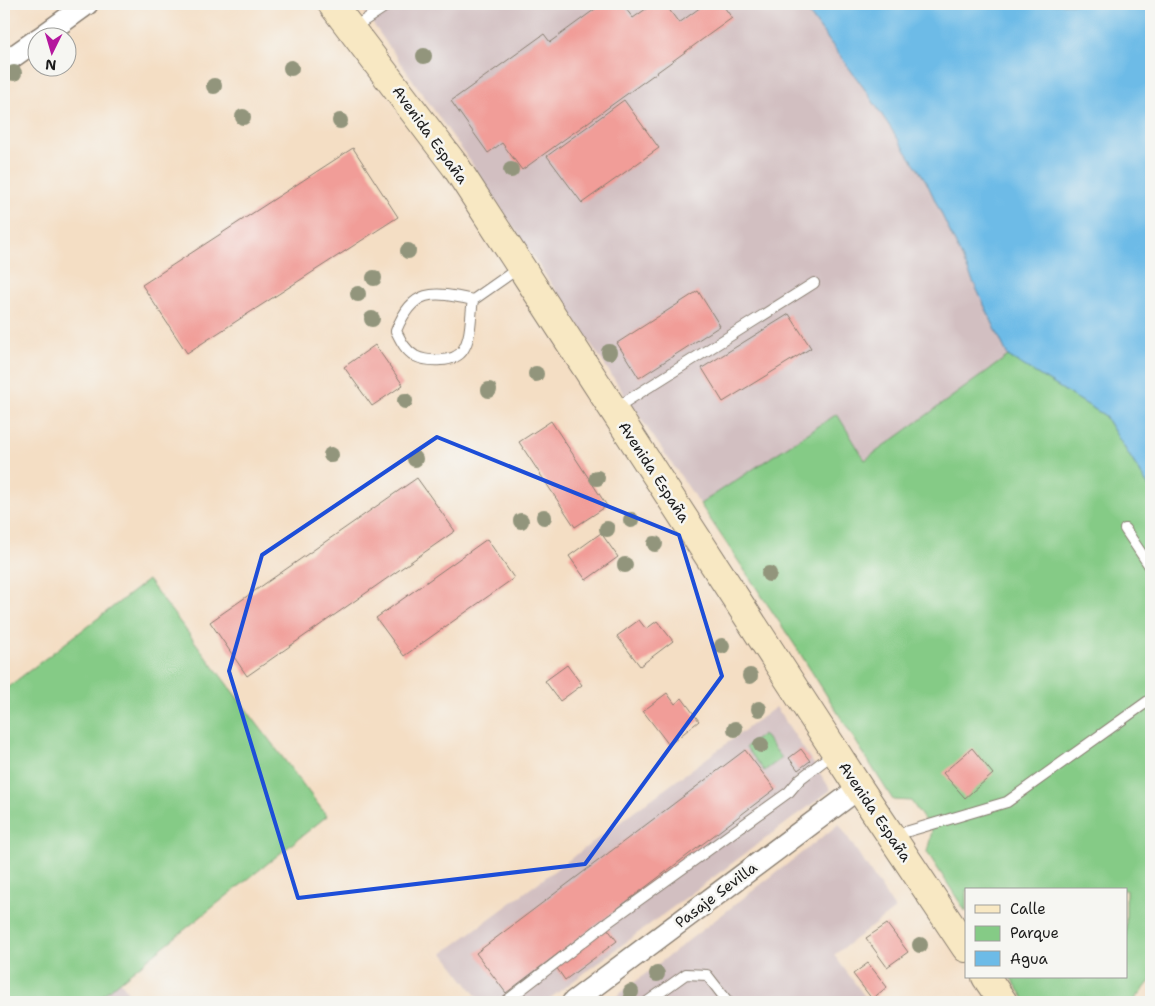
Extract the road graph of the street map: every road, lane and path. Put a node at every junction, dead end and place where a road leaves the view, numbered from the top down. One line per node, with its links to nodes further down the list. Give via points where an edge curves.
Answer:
1 (87, 4): 4 (street)
2 (332, 4): 5 (main road, Avenida España)
3 (389, 4): 5 (lane)
4 (52, 28)
5 (352, 29): 8 (main road, Avenida España, via 456,168)
6 (28, 45): 7 (street)
7 (4, 63)
8 (520, 266): 10 (lane); 11 (main road, Avenida España)
9 (814, 284): 11 (lane)
10 (473, 300): 10 (lane, via 434,294 416,299 403,313 396,331 404,346 416,356 452,360 462,351 468,338)
11 (613, 410): 15 (main road, Avenida España)
12 (1125, 530): 13 (lane)
13 (1151, 568)
14 (1151, 699): 17 (lane, via 1007,802)
15 (835, 752): 16 (main road, Avenida España); 21 (lane, via 800,779 789,792 606,924)
16 (858, 788): 17 (main road, Avenida España); 20 (street, Pasaje Sevilla)
17 (891, 836): 18 (main road, Avenida España)
18 (965, 947)
19 (987, 978): 24 (main road)
20 (579, 1001)
21 (506, 1002)
22 (647, 1002): 23 (lane, via 686,974 707,975)
23 (728, 1002)
24 (1003, 1002)

